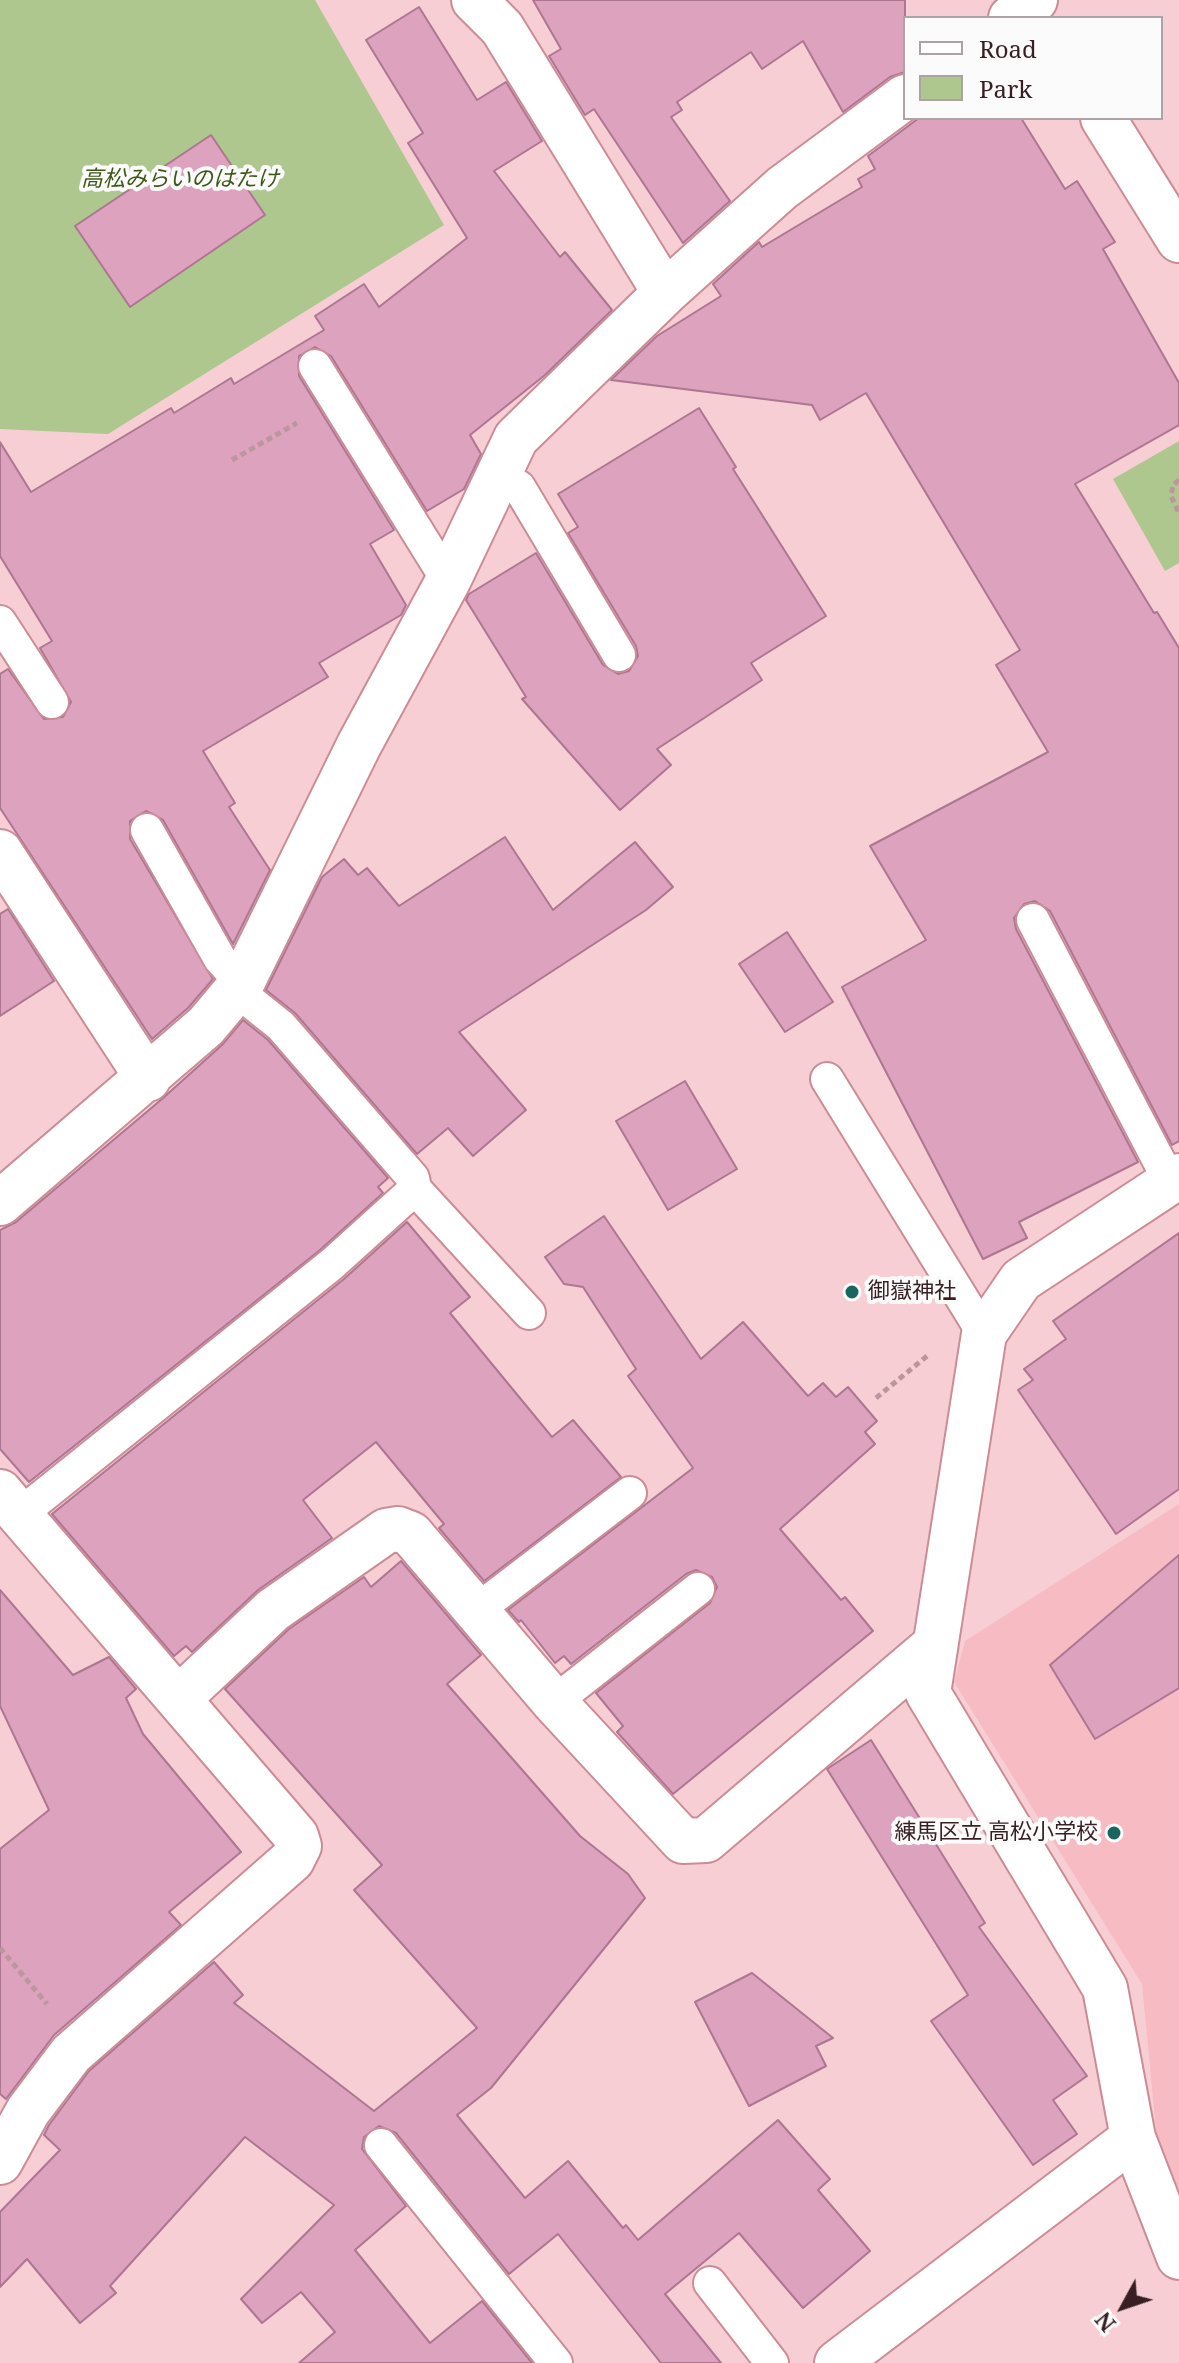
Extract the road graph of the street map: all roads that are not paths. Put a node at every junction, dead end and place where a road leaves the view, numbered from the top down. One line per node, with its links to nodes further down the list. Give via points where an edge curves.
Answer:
1 (474, 0): 5 (street, via 502,28)
2 (903, 98): 5 (street, via 782,188)
3 (1104, 120): 4 (street)
4 (1179, 240)
5 (665, 293): 7 (street, via 516,438)
6 (315, 366): 8 (lane)
7 (499, 475): 8 (street); 10 (lane, via 519,487)
8 (448, 581): 15 (street)
9 (0, 622): 11 (lane)
10 (619, 655)
11 (52, 702)
12 (147, 830): 15 (lane)
13 (0, 852): 16 (street)
14 (1033, 920): 18 (lane)
15 (239, 986): 16 (street, via 206,1026); 19 (lane, via 281,1026 413,1178)
16 (148, 1079): 20 (street)
17 (827, 1079): 22 (lane)
18 (1174, 1178): 22 (street, via 1021,1280)
19 (415, 1189): 21 (lane); 24 (lane, via 332,1264)
20 (0, 1203)
21 (529, 1313)
22 (984, 1334): 27 (street)
23 (630, 1493): 26 (lane)
24 (9, 1504): 28 (street)
25 (698, 1589): 29 (lane)
26 (477, 1610): 28 (street, via 411,1534 386,1531 273,1610); 29 (street)
27 (935, 1645): 29 (street, via 706,1840 695,1843 683,1841); 30 (street, via 928,1693 1105,1988)
28 (178, 1699): 32 (street, via 296,1836 299,1846 292,1860 262,1888 81,2045 28,2111)
29 (554, 1702)
30 (1133, 2138): 33 (street); 37 (street)
31 (381, 2145): 35 (lane)
32 (0, 2162)
33 (1179, 2257)
34 (710, 2283): 36 (lane)
35 (556, 2363)
36 (772, 2363)
37 (837, 2363)

